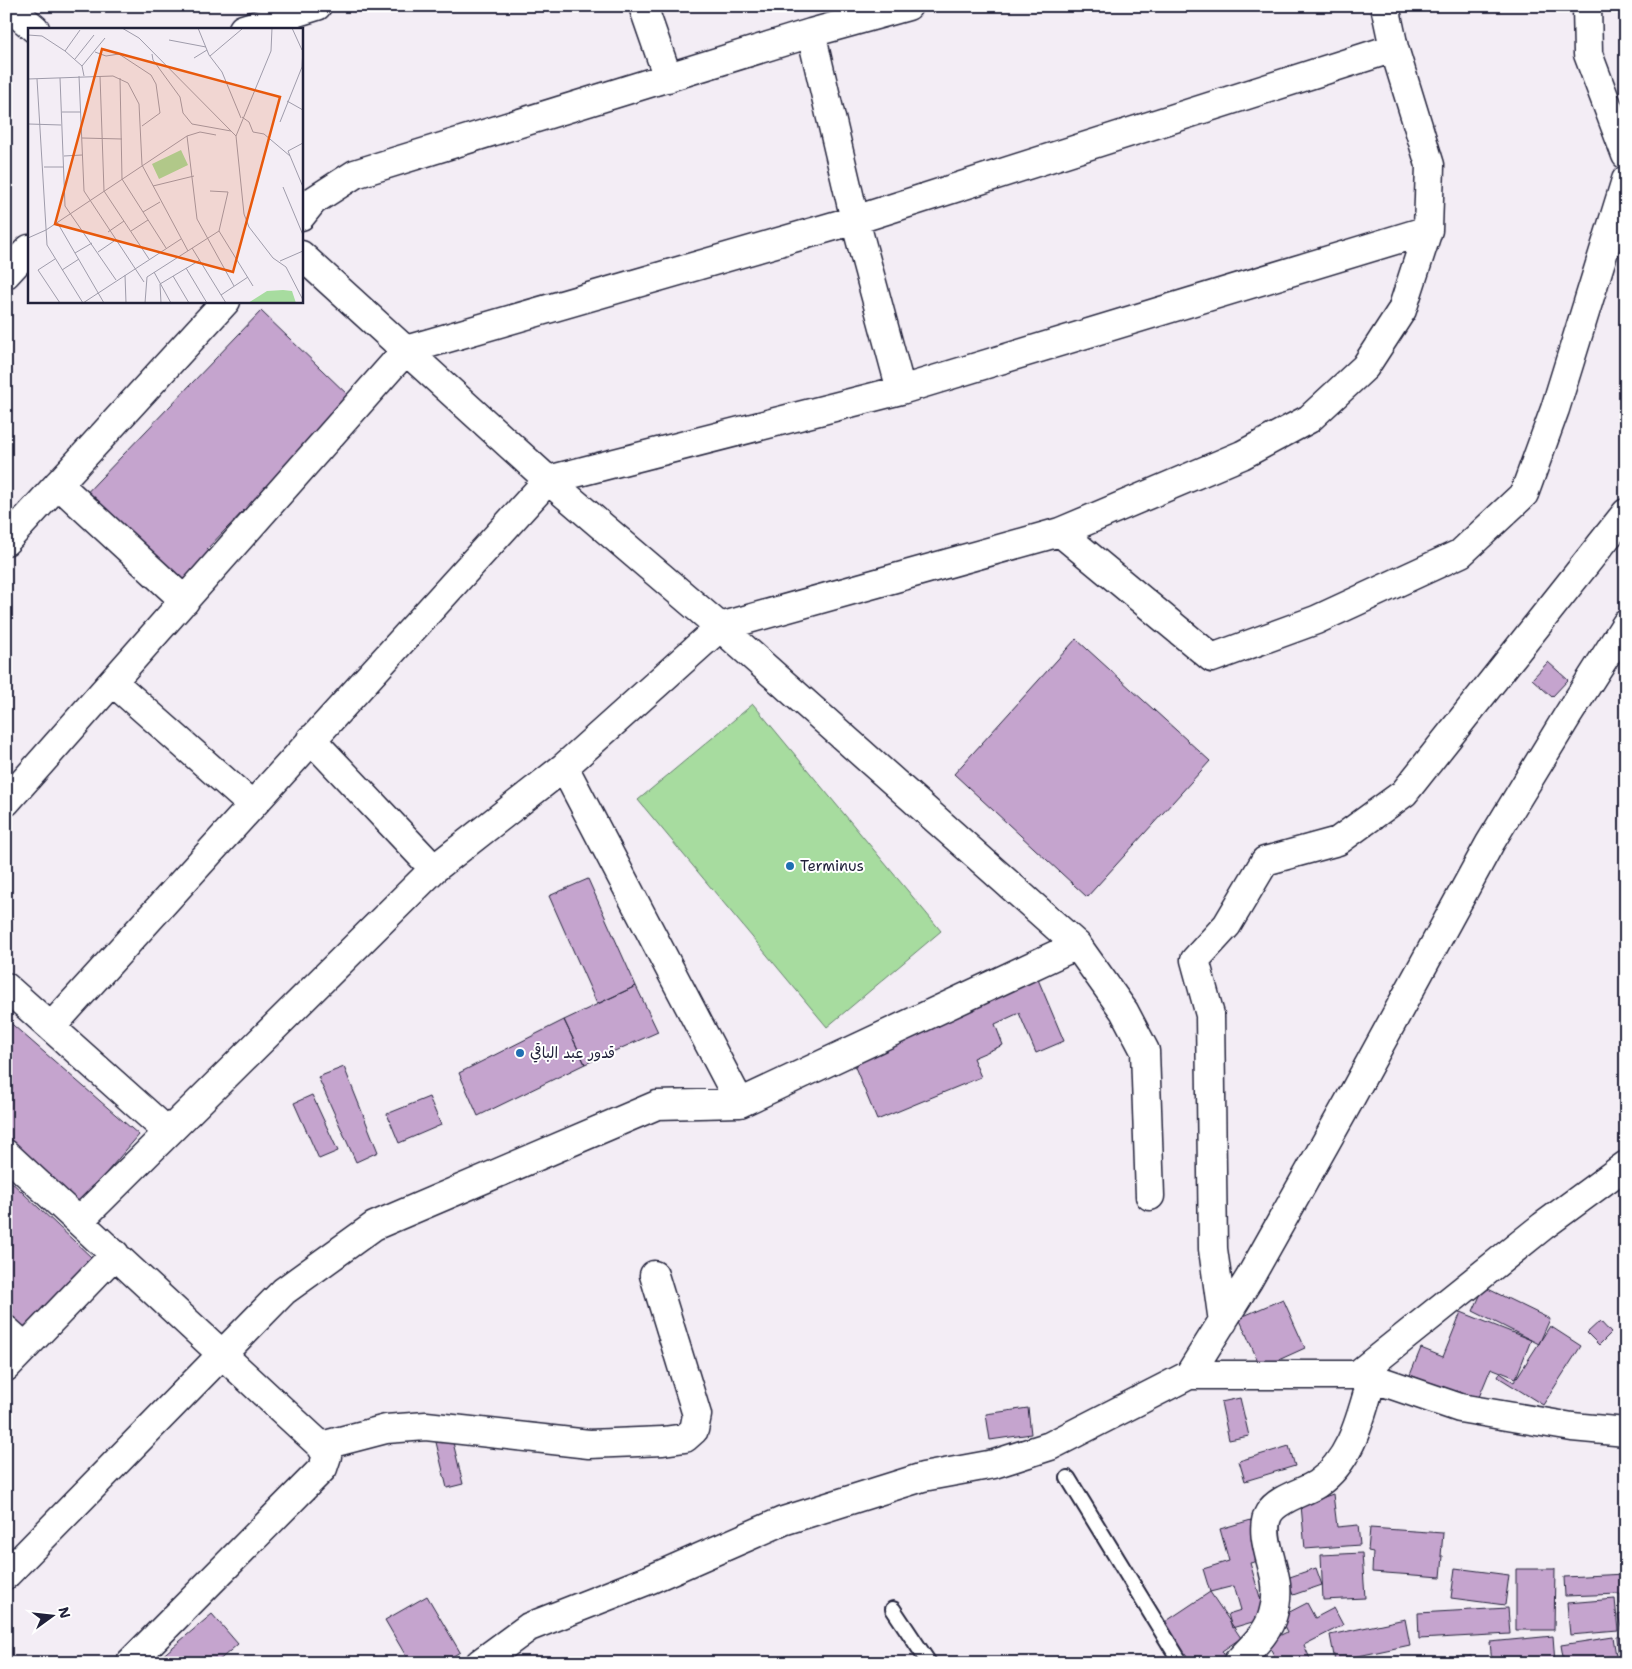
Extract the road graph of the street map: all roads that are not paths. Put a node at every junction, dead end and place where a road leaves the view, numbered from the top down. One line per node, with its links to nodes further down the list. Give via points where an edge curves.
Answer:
1 (316, 6): 6 (street)
2 (644, 6): 9 (street)
3 (908, 6): 7 (street)
4 (1385, 6): 8 (street)
5 (1587, 6): 10 (street, via 1588,54)
6 (246, 28)
7 (811, 32): 9 (street); 13 (street)
8 (1394, 48): 13 (street); 14 (street, via 1430,164)
9 (668, 78): 12 (street, via 355,174 313,201)
10 (1626, 155)
11 (1626, 180): 24 (street, via 1555,409 1524,494 1460,553 1316,620 1212,658)
12 (302, 215)
13 (855, 220): 19 (street); 20 (street)
14 (1428, 230): 20 (street); 24 (street, via 1402,310 1365,367 1310,419 1242,455)
15 (28, 250): 17 (street)
16 (302, 256): 19 (street)
17 (6, 274)
18 (225, 302): 22 (street)
19 (406, 350): 21 (street); 26 (street)
20 (901, 390): 21 (street)
21 (548, 480): 28 (street); 30 (street)
22 (58, 484): 25 (street); 26 (street)
23 (1626, 514): 46 (street, via 1404,793 1338,841 1265,861 1227,925 1196,960 1210,1015 1213,1249)
24 (1060, 532): 28 (street)
25 (6, 540)
26 (185, 601): 29 (street)
27 (1626, 624): 46 (street, via 1490,843 1348,1103)
28 (720, 627): 31 (street); 35 (street)
29 (113, 682): 32 (street); 33 (street)
30 (311, 740): 33 (street); 34 (street)
31 (564, 767): 34 (street); 38 (street)
32 (6, 802)
33 (252, 805): 37 (street)
34 (434, 869): 39 (street)
35 (1078, 945): 38 (street); 42 (street, via 1124,1011 1145,1051)
36 (6, 987): 37 (street)
37 (51, 1027): 39 (street)
38 (740, 1103): 48 (street, via 657,1105 374,1226 284,1291)
39 (168, 1132): 43 (street)
40 (6, 1154): 43 (street)
41 (1626, 1165): 51 (street, via 1543,1226)
42 (1150, 1196)
43 (79, 1221): 44 (street)
44 (115, 1254): 47 (street); 48 (street)
45 (654, 1275): 53 (street, via 696,1415 694,1430 685,1438 589,1444 426,1426 386,1429)
46 (1223, 1322): 50 (street)
47 (16, 1338): 49 (street)
48 (221, 1354): 53 (street); 55 (street)
49 (6, 1367)
50 (1189, 1375): 51 (street); 58 (street, via 1050,1446 994,1464 923,1476 782,1521 652,1579 529,1627)
51 (1365, 1377): 52 (street, via 1460,1408 1572,1428); 61 (street, via 1358,1427 1342,1458 1318,1484 1278,1504 1269,1513 1265,1524 1276,1583 1273,1616 1266,1630)
52 (1626, 1432)
53 (321, 1446): 57 (street, via 327,1456 323,1468)
54 (1068, 1478): 60 (lane)
55 (6, 1575)
56 (893, 1609): 59 (lane)
57 (130, 1663)
58 (480, 1663)
59 (929, 1663)
60 (1181, 1663)
61 (1238, 1663)

